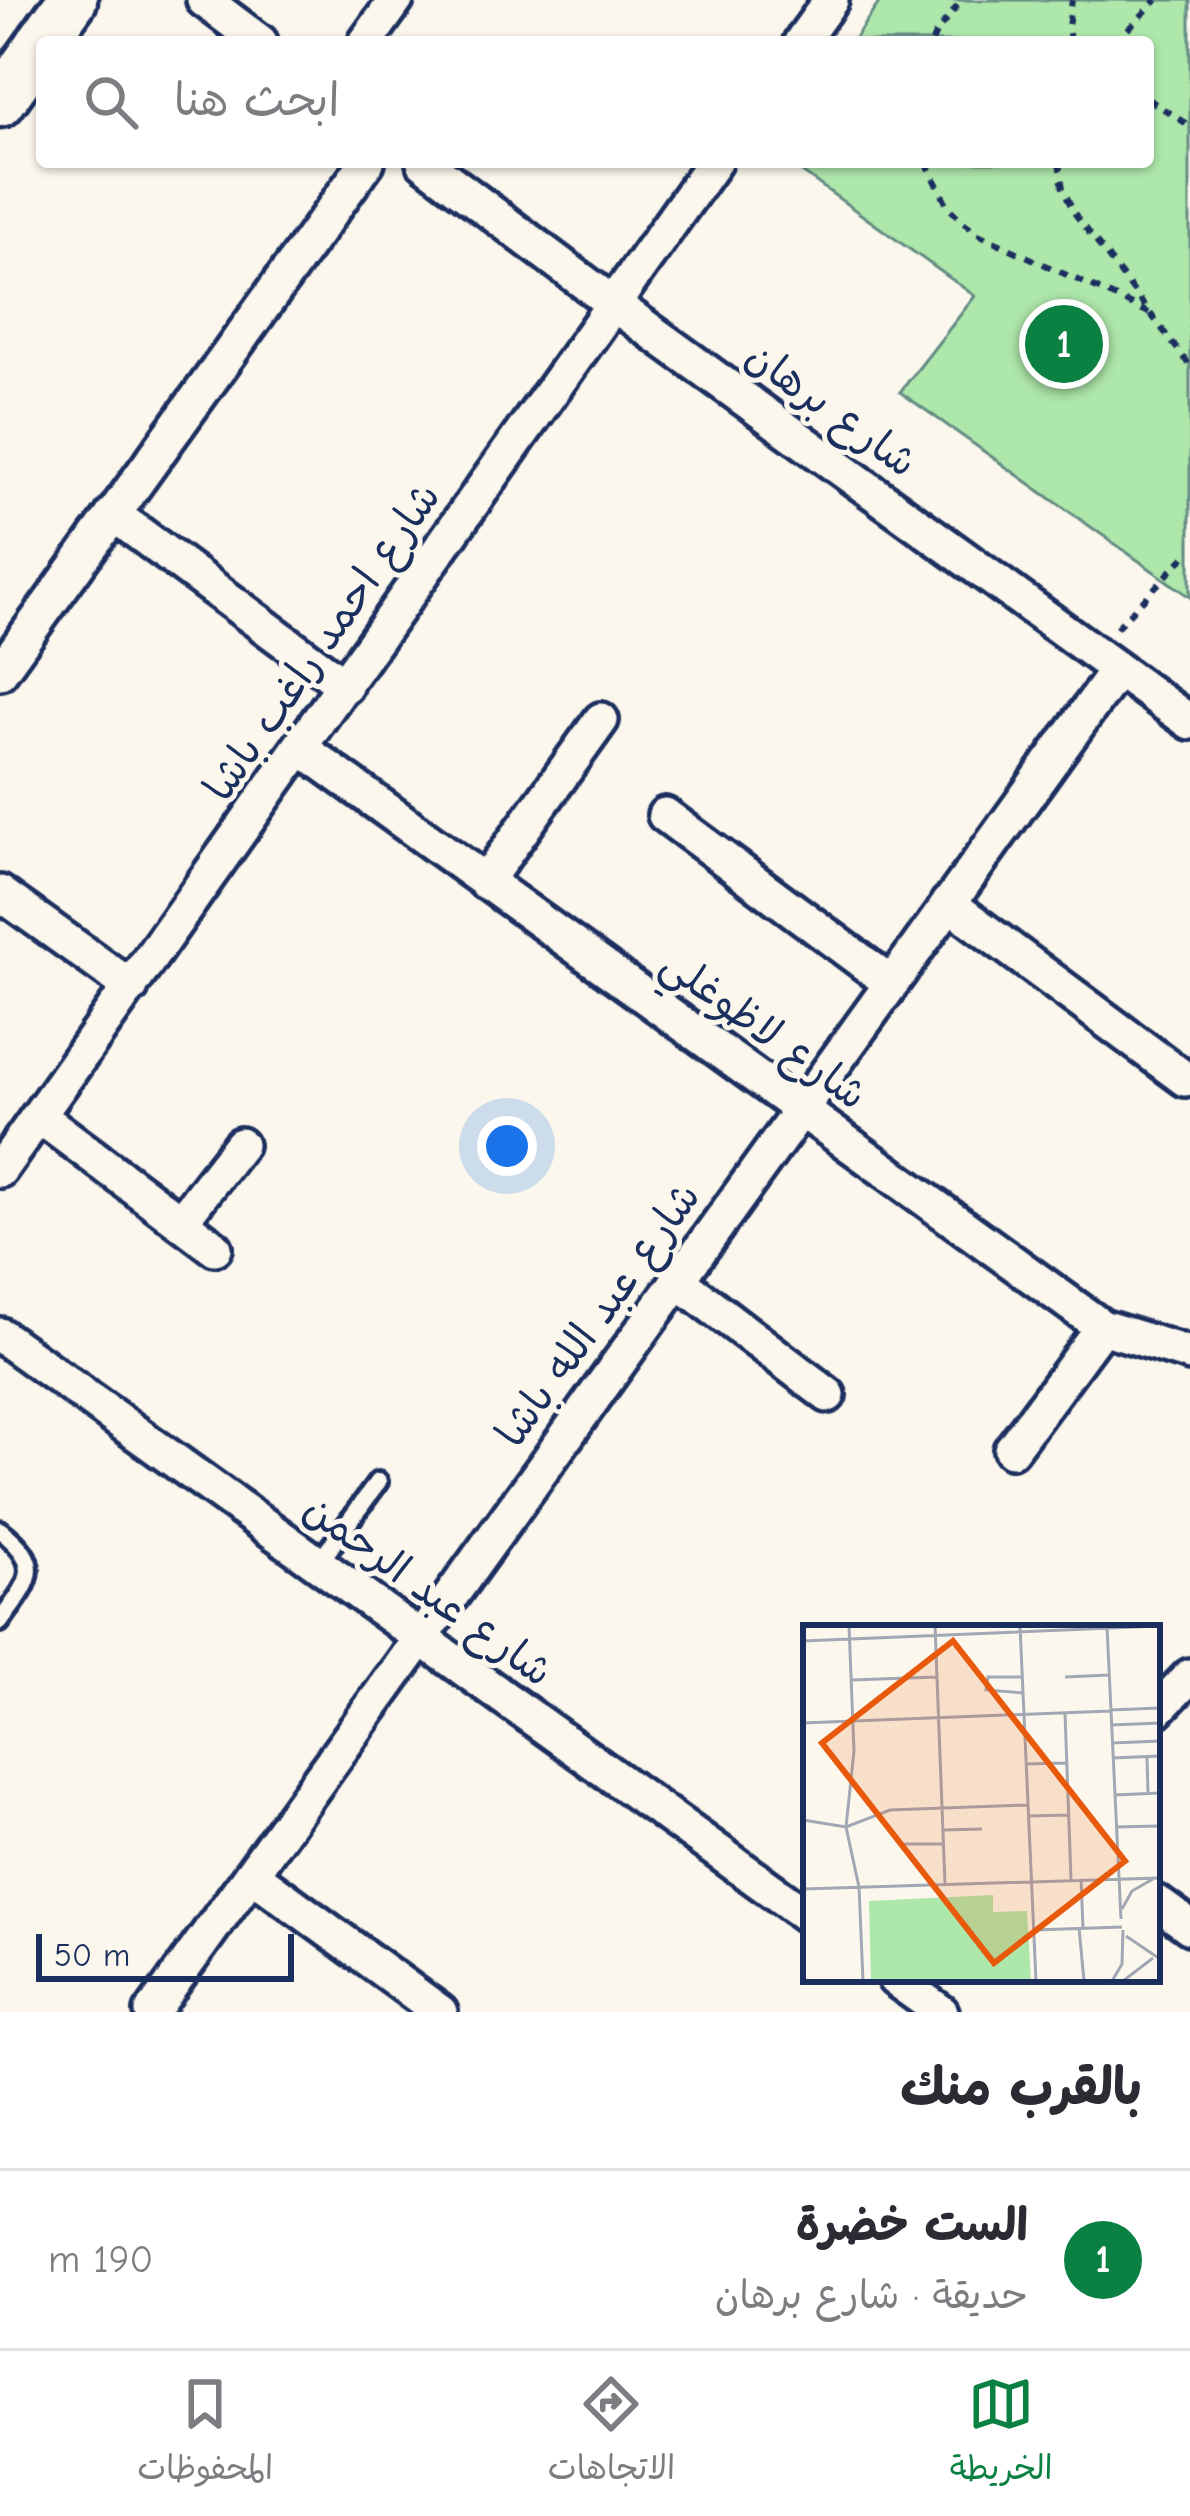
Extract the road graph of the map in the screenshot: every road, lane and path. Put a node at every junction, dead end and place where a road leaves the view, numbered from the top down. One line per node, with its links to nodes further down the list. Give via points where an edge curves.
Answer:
1 (72, 0): 8 (street)
2 (204, 0): 9 (street)
3 (396, 0): 10 (street)
4 (962, 0): 12 (path)
5 (1072, 0): 13 (path)
6 (1157, 0): 14 (path)
7 (818, 5): 11 (street)
8 (46, 36)
9 (252, 36)
10 (370, 36)
11 (803, 36)
12 (935, 36)
13 (1069, 36)
14 (1121, 36)
15 (36, 51): 16 (street)
16 (0, 102)
17 (1154, 103): 18 (path)
18 (1190, 126)
19 (364, 168): 27 (street)
20 (432, 168): 24 (street, شارع برهان)
21 (710, 168): 24 (street, شارع احمد راغب باشا)
22 (929, 168): 25 (path, via 949,208 974,232)
23 (1060, 168): 25 (path, via 1075,214)
24 (612, 303): 29 (street, شارع برهان); 31 (street, شارع احمد راغب باشا)
25 (1149, 313): 26 (path)
26 (1190, 366)
27 (113, 514): 30 (street); 31 (street)
28 (1190, 551): 29 (path)
29 (1105, 661): 33 (street, شارع برهان); 38 (street, شارع عبد الله باشا)
30 (0, 672)
31 (345, 686): 34 (street, شارع احمد راغب باشا)
32 (601, 720): 36 (street)
33 (1190, 722)
34 (301, 748): 36 (street, شارع لاظوغلي); 40 (street, شارع احمد راغب باشا)
35 (664, 815): 39 (street)
36 (485, 882): 42 (street, شارع لاظوغلي)
37 (0, 892): 40 (street)
38 (948, 903): 39 (street, شارع عبد الله باشا); 41 (street)
39 (891, 983): 42 (street, شارع عبد الله باشا)
40 (130, 987): 43 (street, شارع احمد راغب باشا)
41 (1184, 1079)
42 (800, 1109): 48 (street, شارع عبد الله باشا); 49 (street, شارع لاظوغلي)
43 (39, 1116): 45 (street, شارع احمد راغب باشا); 46 (street)
44 (240, 1145): 46 (street)
45 (0, 1171)
46 (182, 1221): 47 (street)
47 (215, 1248)
48 (677, 1280): 52 (street); 58 (street, شارع عبد الله باشا)
49 (1102, 1327): 51 (street, شارع لاظوغلي); 53 (street)
50 (0, 1335): 56 (street, شارع عبد الرحمن)
51 (1190, 1354)
52 (828, 1395)
53 (1011, 1450)
54 (378, 1482): 56 (lane)
55 (0, 1531): 57 (lane, via 31,1567)
56 (318, 1564): 58 (street, شارع عبد الرحمن)
57 (0, 1622)
58 (420, 1637): 61 (street, شارع عبد الله باشا); 63 (street, شارع عبد الرحمن)
59 (1190, 1676): 60 (street)
60 (1160, 1708)
61 (251, 1874): 65 (street, شارع عبد الله باشا); 66 (street)
62 (1160, 1905): 64 (street)
63 (803, 1913)
64 (1190, 1927)
65 (152, 2012)
66 (440, 2012)

